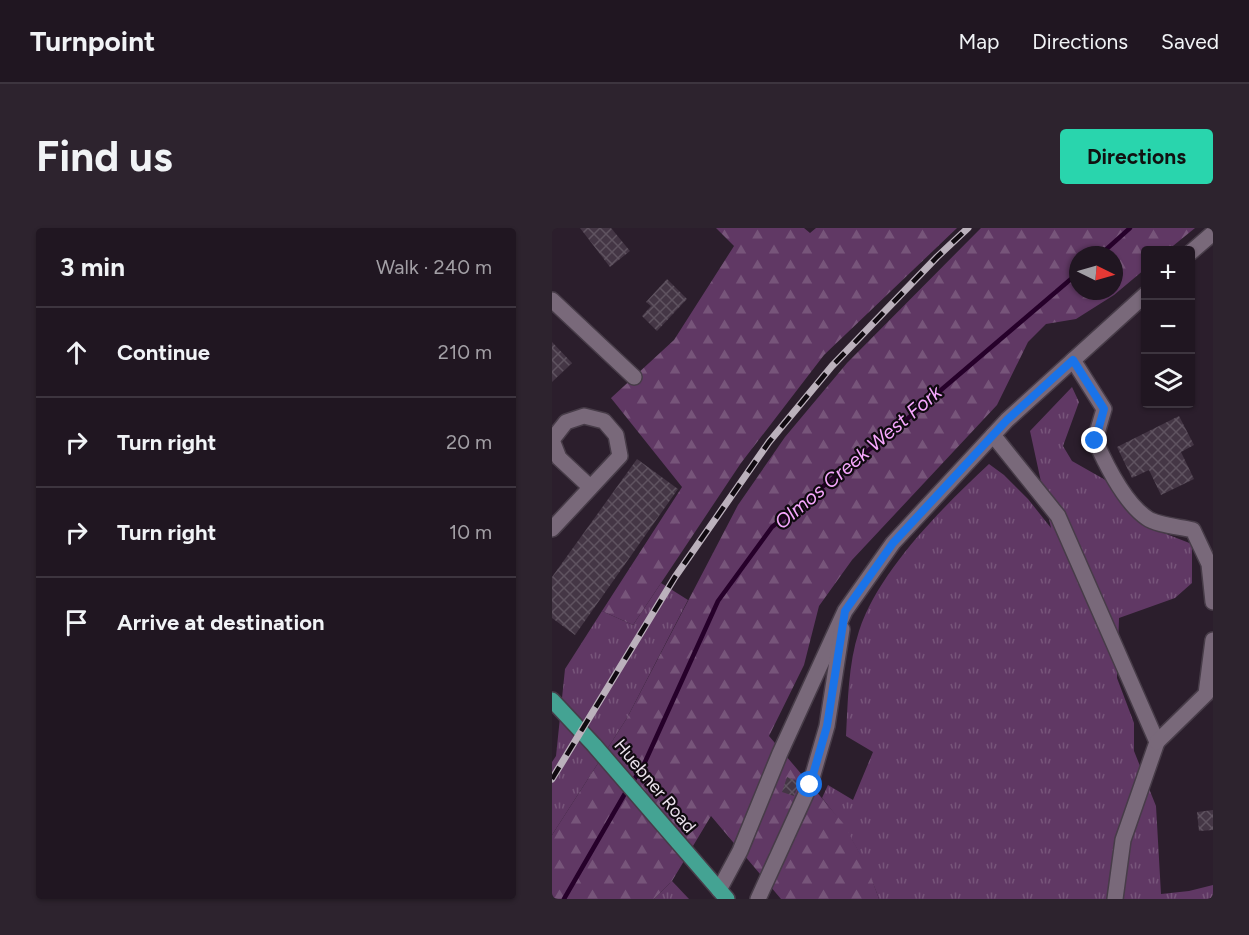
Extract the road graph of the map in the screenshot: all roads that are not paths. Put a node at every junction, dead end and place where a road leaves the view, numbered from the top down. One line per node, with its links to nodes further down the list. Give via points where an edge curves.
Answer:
1 (1213, 232): 2 (street)
2 (1195, 249)
3 (1141, 299): 5 (street)
4 (552, 300): 6 (street)
5 (1073, 360): 7 (street); 10 (street, via 1104,409 1095,441 1110,473 1148,519 1193,530 1209,564)
6 (634, 377)
7 (993, 435): 11 (street, via 893,543); 14 (street, via 1058,516)
8 (590, 487): 8 (street, via 620,456 616,435 604,421 584,416 566,422 552,440 559,458); 9 (street)
9 (552, 529)
10 (1213, 602)
11 (845, 611): 15 (street, via 780,753); 16 (street, via 827,726 810,785)
12 (1213, 640): 14 (street, via 1206,694)
13 (553, 703): 15 (main road, Huebner Road)
14 (1157, 742): 17 (street, via 1123,840)
15 (723, 894)
16 (758, 899)
17 (1115, 899)

